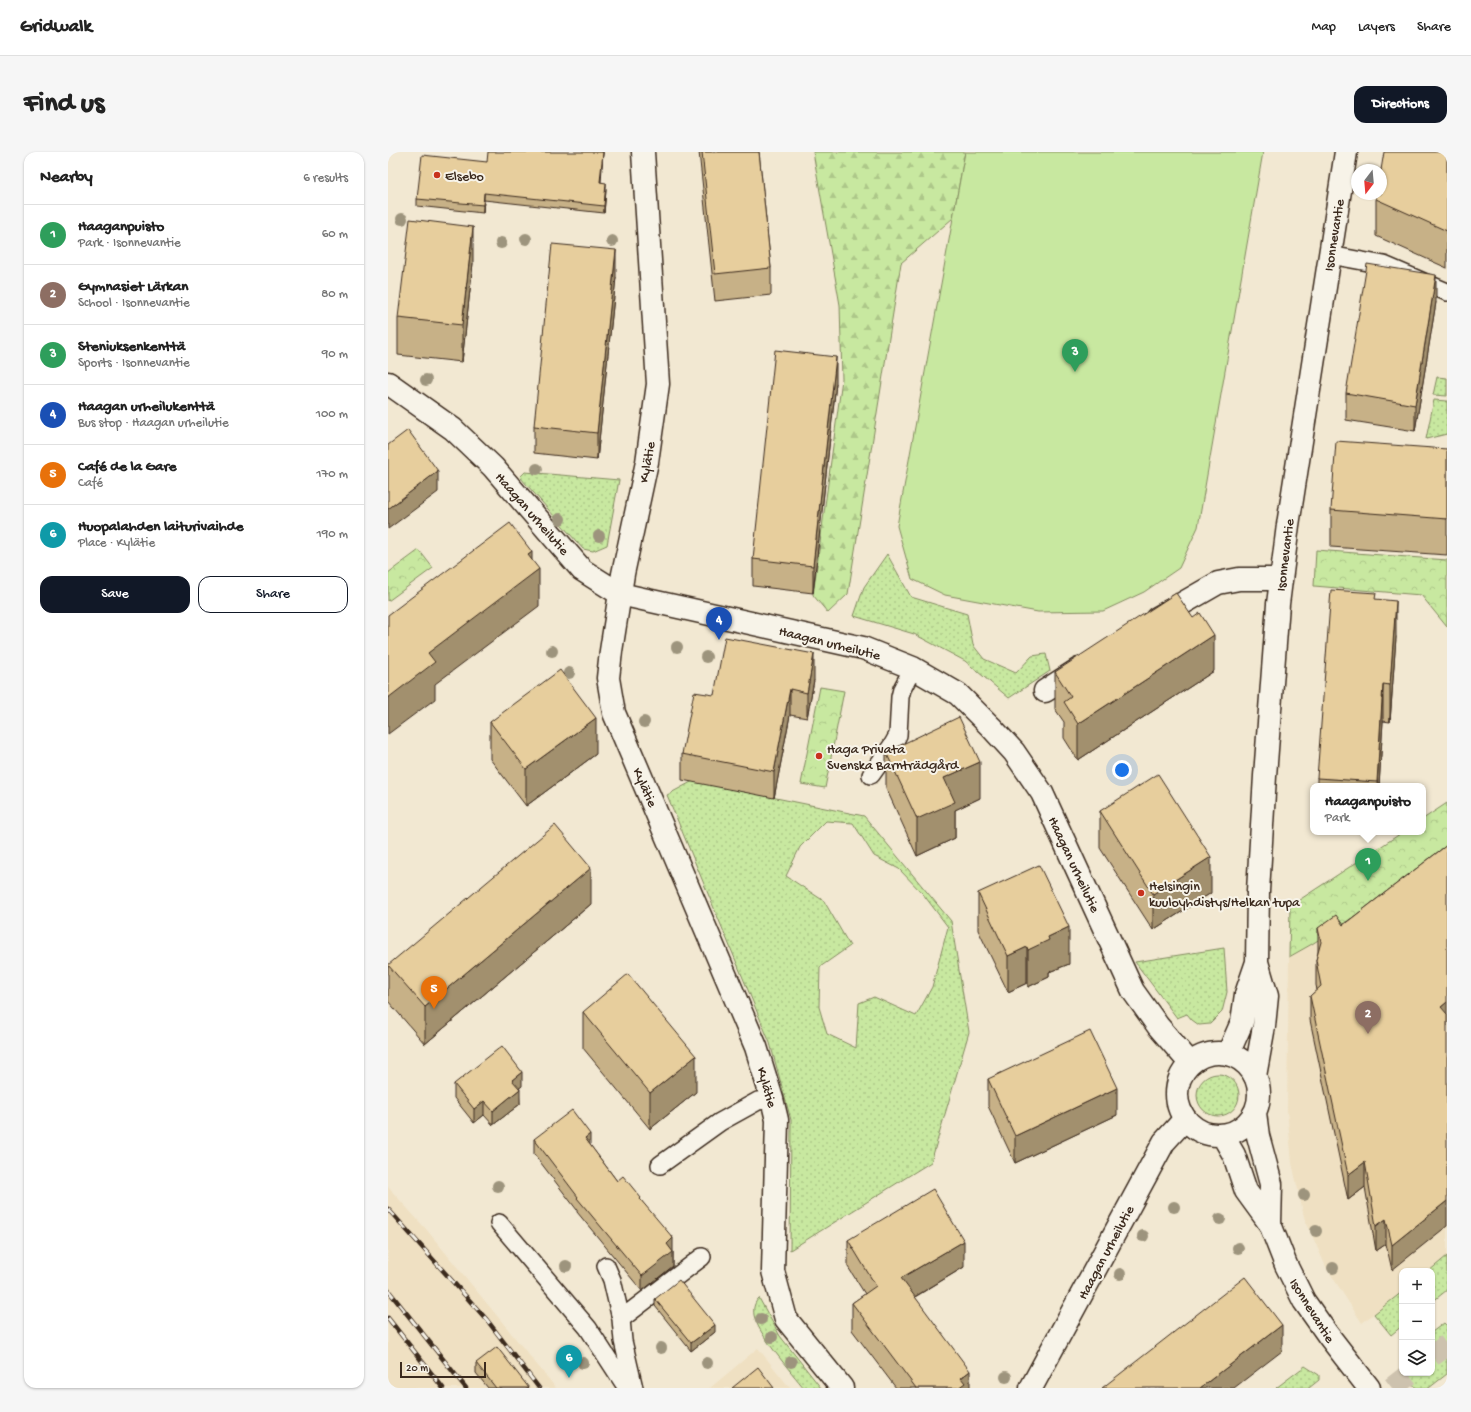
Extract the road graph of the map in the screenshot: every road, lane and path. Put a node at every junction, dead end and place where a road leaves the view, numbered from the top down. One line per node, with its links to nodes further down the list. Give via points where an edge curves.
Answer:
1 (643, 152): 7 (street, Kylätie, via 658,384 647,462)
2 (1346, 152): 3 (street, Isonnevantie)
3 (1330, 255): 4 (lane, via 1384,265); 6 (street, Isonnevantie)
4 (1447, 292)
5 (388, 383): 7 (street, Haagan urheilutie, via 453,429 493,467 582,570)
6 (1281, 579): 8 (street, via 1239,579 1218,583); 13 (street, Isonnevantie, via 1264,784)
7 (620, 594): 10 (street, Haagan urheilutie, via 864,648); 17 (street, Kylätie, via 608,678 614,714 756,1047)
8 (1138, 630)
9 (1098, 656): 11 (street)
10 (913, 668): 12 (lane, via 900,697 898,735); 15 (street, Haagan urheilutie, via 958,694 1014,752 1042,793 1133,991 1158,1026)
11 (1045, 691)
12 (871, 774)
13 (1257, 962): 14 (street, Isonnevantie, via 1246,994 1242,1022); 16 (street, Isonnevantie, via 1267,996)
14 (1228, 1054): 15 (street, via 1202,1056); 16 (street, via 1239,1059)
15 (1190, 1063): 19 (street, via 1177,1084 1178,1109)
16 (1255, 1076): 18 (street, via 1259,1101)
17 (772, 1099): 21 (lane, via 758,1100 720,1122); 29 (street, Kylätie, via 777,1120 773,1270 786,1319)
18 (1255, 1113): 20 (street, via 1247,1124 1236,1132); 23 (street, Isonnevantie, via 1258,1136 1271,1184)
19 (1184, 1120): 20 (street, via 1208,1135); 30 (street, Haagan urheilutie, via 1164,1142)
20 (1223, 1136): 23 (street, Isonnevantie, via 1234,1155 1246,1191)
21 (660, 1165)
22 (499, 1223): 27 (lane, via 588,1328)
23 (1270, 1224): 31 (street, Isonnevantie, via 1304,1301)
24 (702, 1257): 26 (lane)
25 (606, 1266): 26 (lane)
26 (621, 1319): 28 (lane, via 622,1341)
27 (626, 1388)
28 (634, 1388)
29 (842, 1388)
30 (1031, 1388)
31 (1369, 1388)

